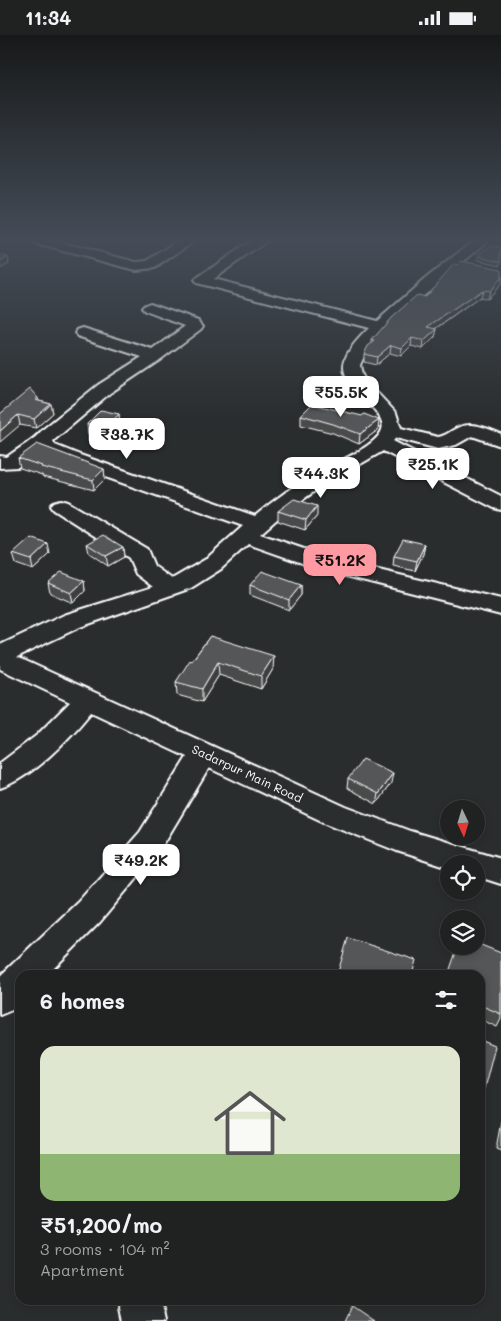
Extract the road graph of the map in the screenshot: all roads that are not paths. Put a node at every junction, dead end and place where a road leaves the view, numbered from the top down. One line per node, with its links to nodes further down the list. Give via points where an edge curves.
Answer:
1 (283, 301): 4 (street)
2 (414, 301): 4 (street)
3 (150, 308): 6 (street, via 195,326)
4 (380, 326): 7 (street, via 357,352 352,364 360,387 388,413 392,422)
5 (83, 333): 6 (street)
6 (155, 356): 9 (street, via 104,389)
7 (387, 437): 8 (street, via 438,443 473,430); 11 (street); 13 (street, via 313,483)
8 (501, 440)
9 (44, 441): 10 (street, via 11,463); 13 (street, via 47,448)
10 (0, 462)
11 (501, 504)
12 (61, 506): 14 (street, via 139,554 144,569)
13 (252, 530): 14 (street, via 206,570); 15 (street, via 330,565)
14 (169, 588): 16 (street, via 42,633)
15 (501, 607)
16 (0, 655)
17 (0, 659): 18 (street, Sadarpur Main Road)
18 (87, 700): 19 (street, Sadarpur Main Road); 20 (street, via 69,723)
19 (204, 754): 21 (street, Sadarpur Main Road, via 336,815 407,842); 22 (street, via 150,841 89,912)
20 (0, 777)
21 (501, 871)
22 (29, 970)
23 (15, 984): 24 (street)
24 (0, 999)
25 (140, 1305): 26 (street)
26 (143, 1321)

